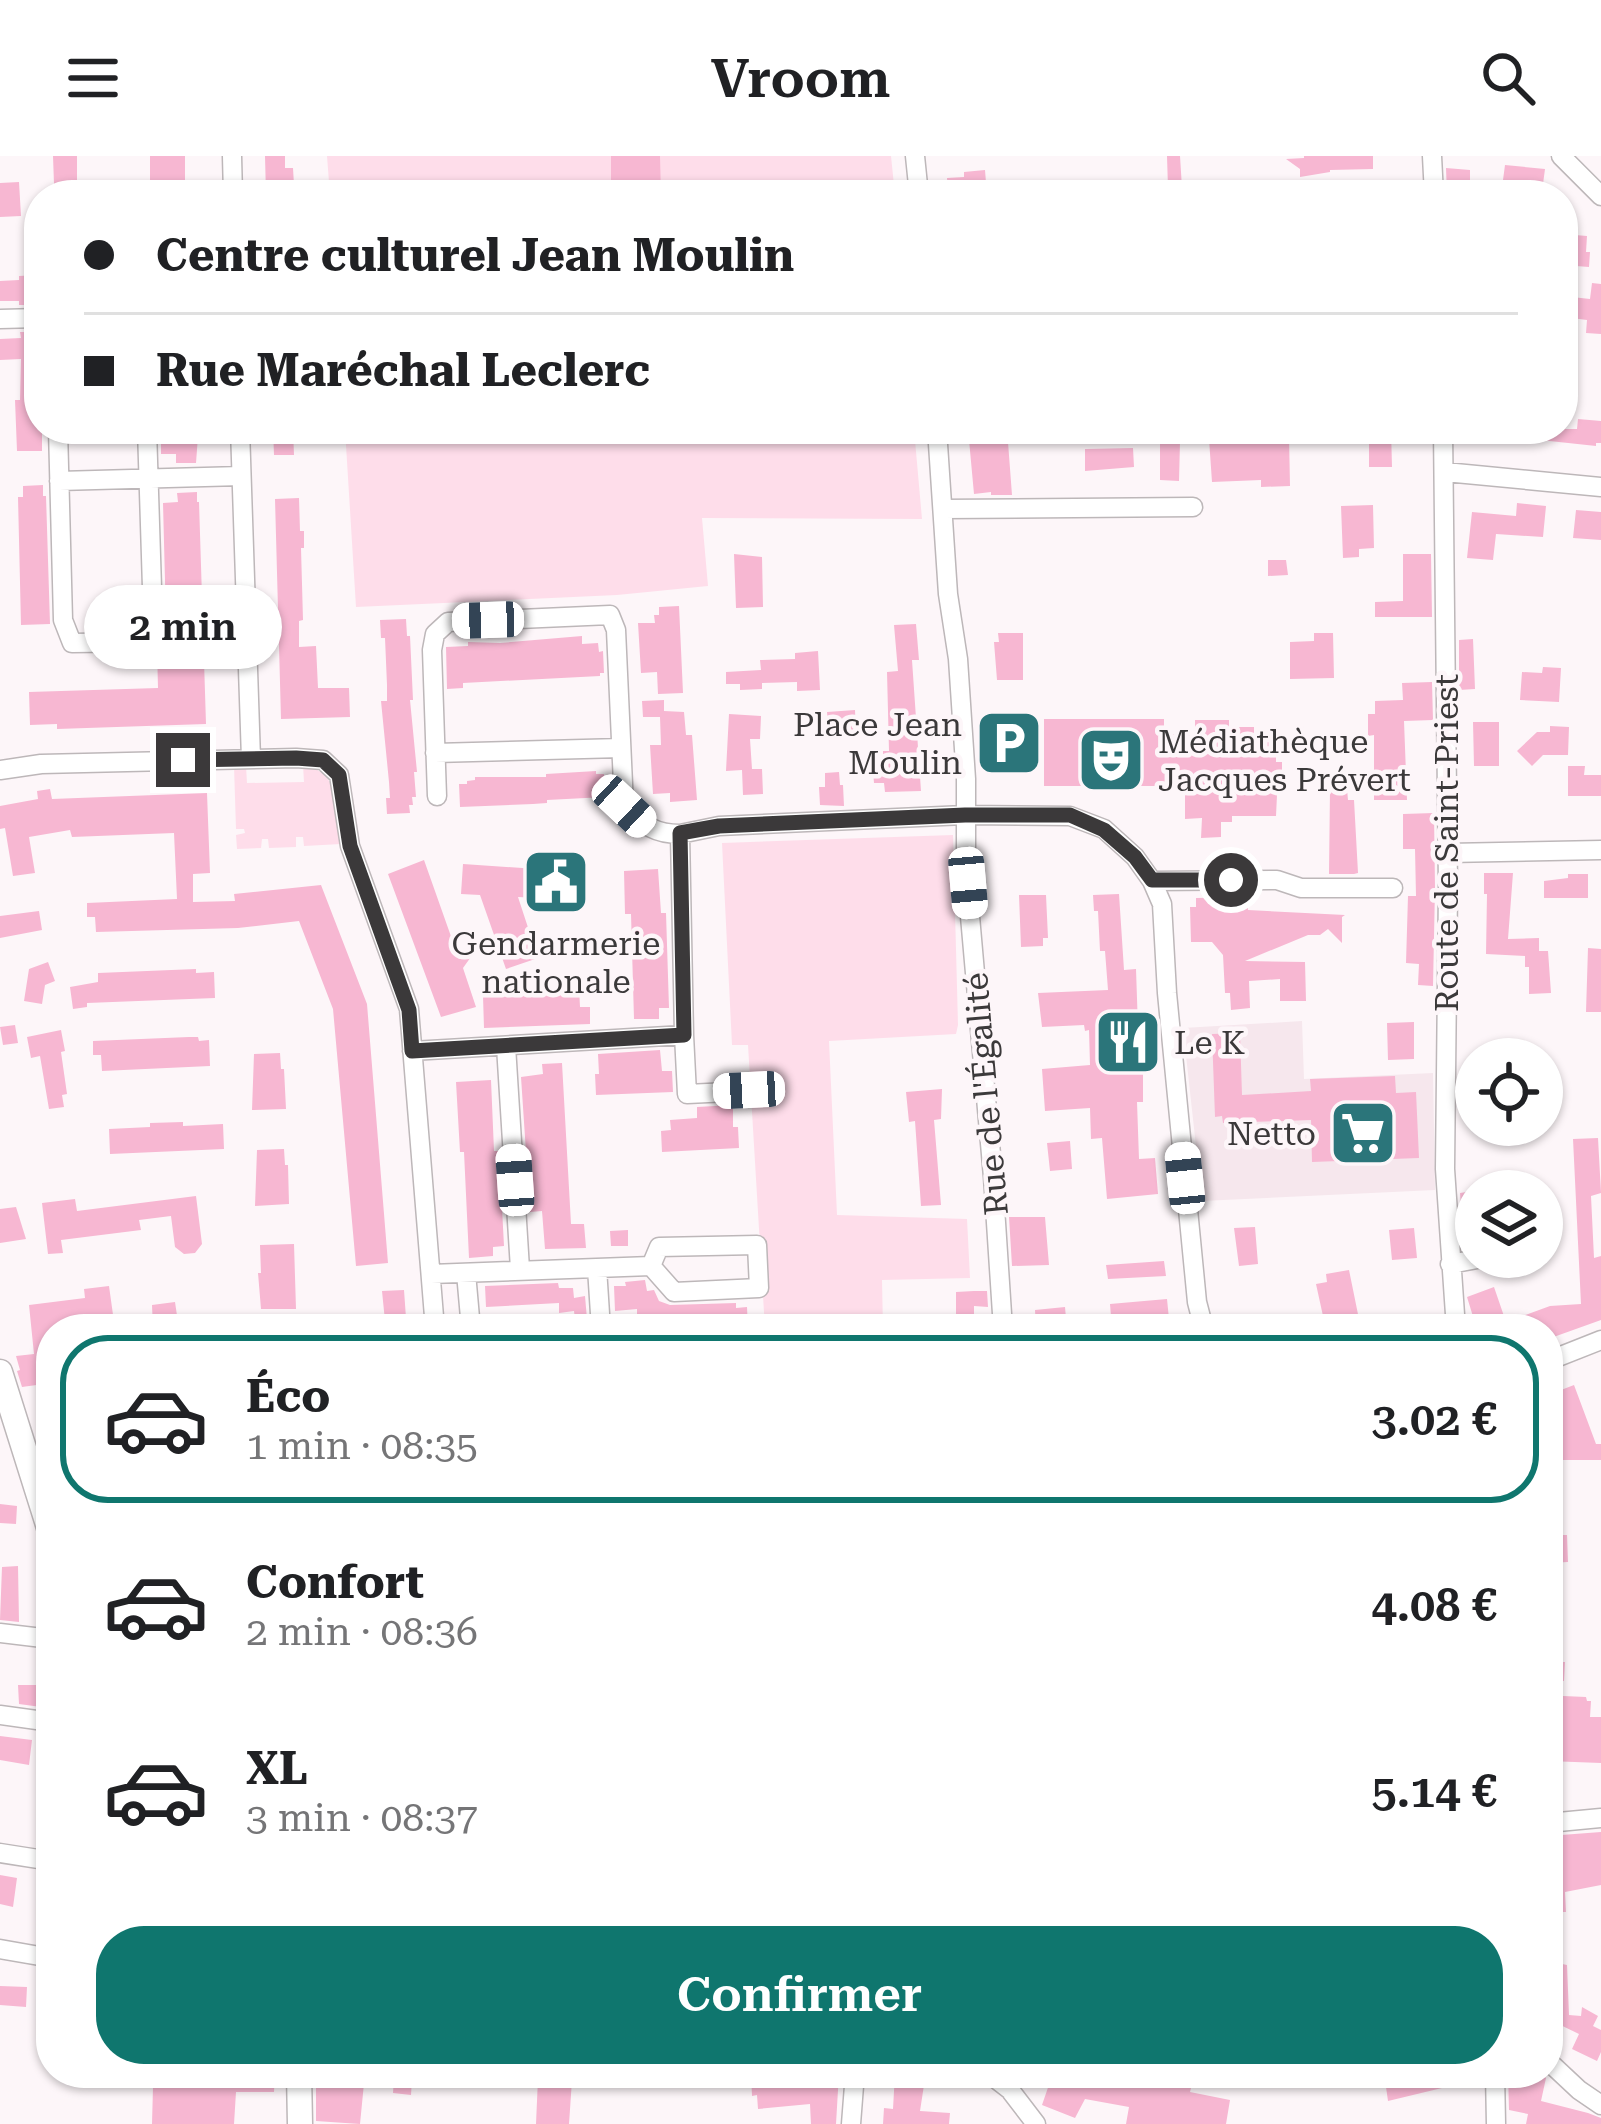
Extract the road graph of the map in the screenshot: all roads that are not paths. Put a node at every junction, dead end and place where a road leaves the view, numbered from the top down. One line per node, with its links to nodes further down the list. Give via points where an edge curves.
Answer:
1 (1561, 156): 2 (street)
2 (1601, 196)
3 (58, 444): 11 (street)
4 (148, 444): 10 (street)
5 (240, 444): 9 (street)
6 (938, 444): 14 (street, Rue de l'Égalité)
7 (1444, 444): 8 (street, Route de Saint-Priest)
8 (1445, 472): 12 (street); 23 (street, Route de Saint-Priest)
9 (241, 476): 10 (street); 17 (street)
10 (149, 478): 11 (street); 11 (street, via 153,620 145,642 72,643 63,620)
11 (59, 481)
12 (1601, 487)
13 (1193, 507): 14 (street)
14 (944, 509): 20 (street, Rue de l'Égalité)
15 (622, 748): 16 (street); 16 (street, via 610,615 448,622 432,650); 21 (street, via 624,806 645,826)
16 (435, 753): 19 (street)
17 (251, 759): 18 (street); 28 (street, via 323,760 339,775 350,846 409,1010)
18 (0, 770)
19 (437, 796)
20 (965, 815): 21 (street); 24 (street, via 1070,815 1104,830); 40 (street, Rue de l'Égalité)
21 (680, 833): 26 (street)
22 (1601, 850): 23 (street)
23 (1448, 853): 31 (street, Route de Saint-Priest)
24 (1152, 880): 25 (street); 41 (street, via 1162,904)
25 (1393, 888)
26 (684, 1035): 27 (street); 29 (street, via 687,1094)
27 (506, 1046): 28 (street); 34 (street)
28 (412, 1051): 36 (street)
29 (749, 1090)
30 (1455, 1263): 31 (street)
31 (1450, 1264): 42 (street, Route de Saint-Priest)
32 (650, 1266): 32 (street, via 659,1247 757,1246 759,1288 674,1292); 33 (street)
33 (597, 1268): 34 (street); 39 (street)
34 (520, 1269): 35 (street)
35 (466, 1273): 36 (street); 38 (street)
36 (431, 1274): 37 (street)
37 (434, 1314)
38 (470, 1314)
39 (600, 1314)
40 (1002, 1314)
41 (1200, 1314)
42 (1455, 1314)
43 (1601, 1340): 44 (street)
44 (1563, 1355)
45 (0, 1372): 46 (main road)
46 (36, 1486)
47 (0, 1634): 48 (street)
48 (36, 1638)
49 (0, 1715): 50 (street)
50 (36, 1720)
51 (1601, 1818): 52 (street)
52 (1563, 1821)
53 (0, 1852): 54 (street)
54 (36, 1858)
55 (0, 1949): 56 (street)
56 (36, 1955)
57 (1563, 2075): 62 (street)
58 (299, 2088): 63 (main road)
59 (854, 2088): 64 (street)
60 (1007, 2088): 65 (street)
61 (1495, 2088): 66 (street)
62 (1601, 2105)
63 (300, 2124)
64 (851, 2124)
65 (1036, 2124)
66 (1496, 2124)

